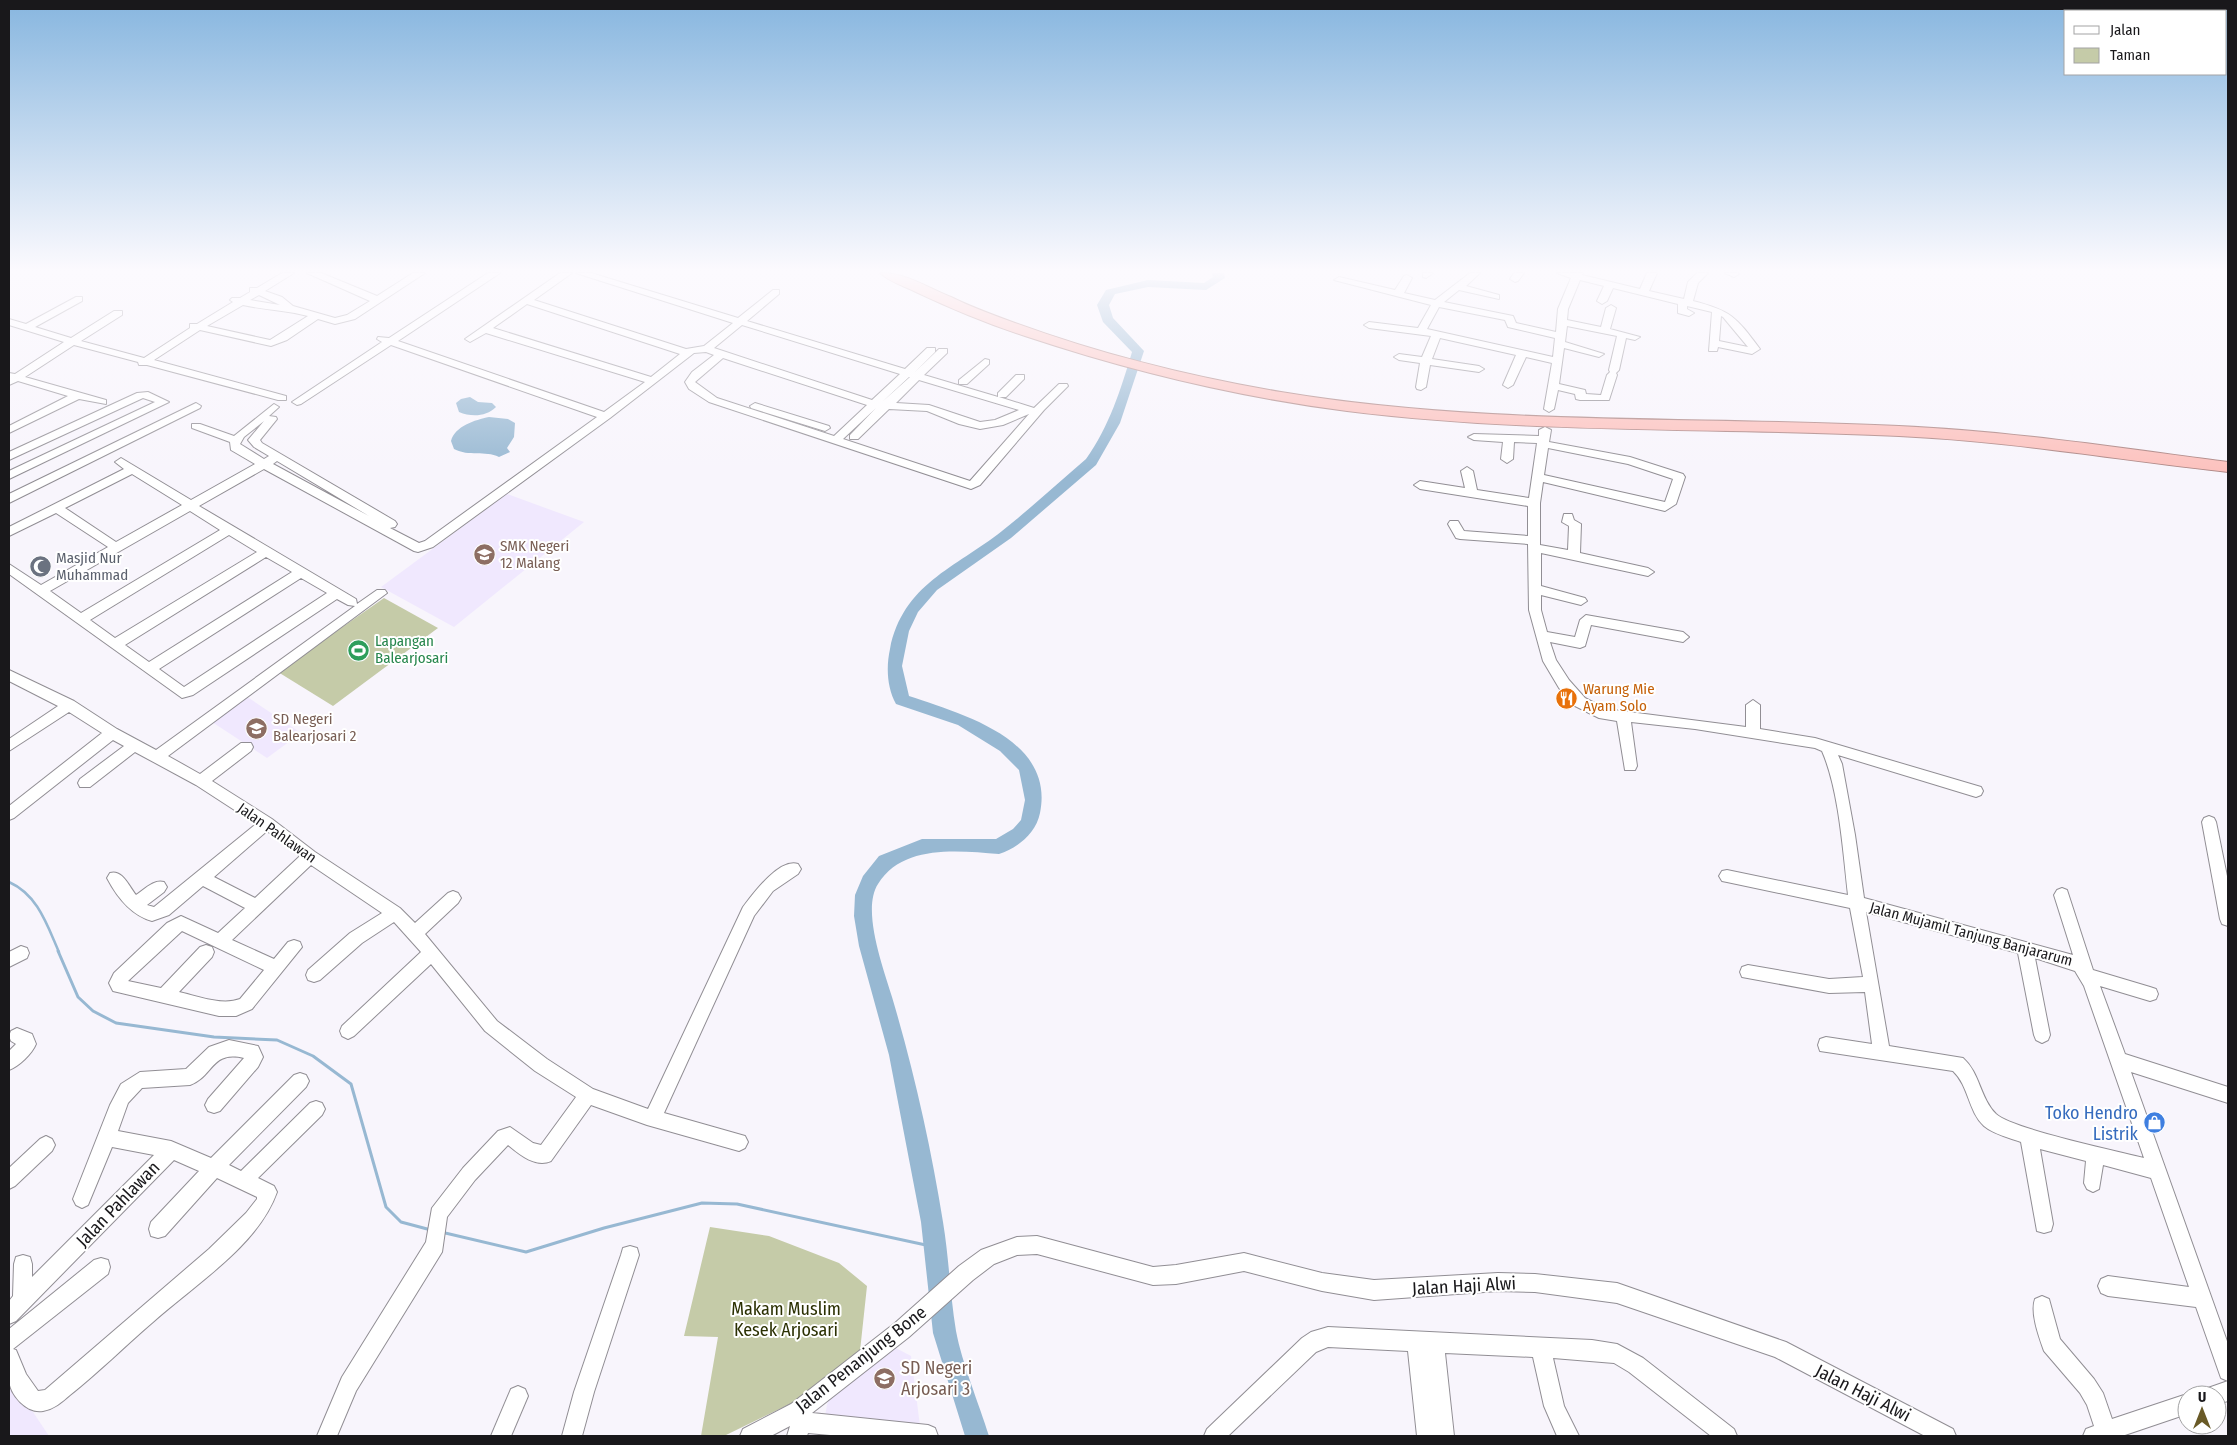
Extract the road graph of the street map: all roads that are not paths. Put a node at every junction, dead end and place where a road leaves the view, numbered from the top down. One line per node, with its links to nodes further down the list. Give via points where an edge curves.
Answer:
1 (52, 340): 22 (street)
2 (56, 340): 22 (street)
3 (67, 340): 22 (street)
4 (172, 340): 35 (street)
5 (259, 340): 6 (street, via 271,343)
6 (277, 340)
7 (523, 340): 42 (street)
8 (648, 340): 28 (street)
9 (719, 340): 24 (street)
10 (731, 340): 25 (street)
11 (816, 340): 37 (street)
12 (1060, 340): 23 (highway)
13 (1067, 340): 23 (highway)
14 (1434, 340): 32 (street)
15 (1464, 340): 29 (street)
16 (1561, 340): 33 (street)
17 (1562, 340): 30 (street)
18 (1620, 340): 38 (street)
19 (1714, 340): 20 (street, via 1714,346 1752,351 1755,349)
20 (1748, 340)
21 (386, 341): 51 (street); 57 (street)
22 (62, 343): 35 (street); 40 (street)
23 (1084, 347): 39 (highway)
24 (707, 349): 25 (street); 28 (street, via 696,348)
25 (722, 350): 52 (street); 63 (street, via 696,374 690,382 693,387 709,396 726,397)
26 (931, 350): 37 (street)
27 (943, 351): 37 (street)
28 (686, 353): 42 (street)
29 (1522, 354): 33 (street); 44 (street)
30 (1599, 354)
31 (1399, 357): 32 (street)
32 (1426, 361): 36 (street); 47 (street)
33 (1557, 361): 46 (street)
34 (985, 362): 43 (street)
35 (138, 363): 51 (street)
36 (1479, 369)
37 (916, 371): 43 (street); 52 (street); 54 (street); 56 (street)
38 (1613, 372): 46 (street, via 1605,398 1580,397 1581,392)
39 (1186, 373): 71 (highway, via 1330,396 1434,408 1952,426 2180,448); 75 (highway, via 1327,403 1411,413 1541,421 1946,433 2043,442)
40 (10, 377): 49 (street)
41 (1020, 377): 48 (street)
42 (653, 381): 57 (street)
43 (963, 382): 48 (street)
44 (1508, 385)
45 (1062, 386): 56 (street)
46 (1553, 386): 55 (street)
47 (1421, 388)
48 (1002, 395): 56 (street)
49 (76, 396): 50 (street); 59 (street)
50 (102, 402)
51 (283, 403): 68 (street); 72 (street, via 254,440)
52 (874, 404): 54 (street); 63 (street)
53 (196, 406): 83 (street)
54 (886, 407): 56 (street, via 922,407 974,424 987,425); 64 (street)
55 (1549, 409)
56 (1035, 410): 80 (street)
57 (606, 416): 72 (street, via 422,548 415,547)
58 (9, 417): 59 (street)
59 (30, 421): 61 (street)
60 (196, 426): 68 (street)
61 (9, 430)
62 (58, 433): 69 (street); 69 (street, via 141,396 148,395 164,402); 70 (street)
63 (838, 437): 64 (street); 80 (street, via 971,485)
64 (854, 437): 80 (street)
65 (1474, 437): 66 (street)
66 (1509, 438): 67 (street); 73 (street)
67 (1544, 438): 79 (street); 79 (street, via 1641,459 1679,476 1669,506)
68 (235, 440): 72 (street, via 236,448)
69 (74, 445): 78 (street)
70 (9, 456)
71 (2228, 456)
72 (266, 458): 85 (street)
73 (1507, 459)
74 (121, 462): 76 (street)
75 (2228, 467)
76 (132, 469): 85 (street); 86 (street)
77 (1467, 471): 82 (street)
78 (9, 475)
79 (1537, 477): 84 (street)
80 (980, 478)
81 (1426, 482): 82 (street)
82 (1472, 493): 84 (street)
83 (9, 499)
84 (1534, 503): 91 (street)
85 (187, 504): 89 (street); 92 (street); 98 (street)
86 (57, 508): 90 (street); 92 (street)
87 (1568, 517): 94 (street, via 1568,522 1575,524)
88 (1454, 524): 91 (street, via 1460,535)
89 (229, 530): 93 (street); 104 (street)
90 (9, 532)
91 (1534, 543): 94 (street); 99 (street)
92 (111, 544): 98 (street)
93 (266, 552): 96 (street); 107 (street)
94 (1574, 555): 97 (street)
95 (9, 568): 98 (street)
96 (301, 572): 100 (street); 108 (street)
97 (1648, 572)
98 (37, 589): 104 (street)
99 (1534, 589): 102 (street); 105 (street)
100 (336, 593): 103 (street); 108 (street, via 185,692 179,692)
101 (381, 593): 119 (street)
102 (1581, 601)
103 (352, 602)
104 (81, 619): 107 (street)
105 (1541, 636): 106 (street, via 1580,643 1586,620); 112 (street, via 1555,670 1576,699 1595,711)
106 (1683, 637)
107 (116, 644): 108 (street)
108 (148, 669)
109 (9, 675): 110 (street, Jalan Pahlawan)
110 (69, 705): 113 (street, Jalan Pahlawan); 116 (street)
111 (1753, 705): 114 (street)
112 (1623, 716): 114 (street); 120 (street)
113 (112, 733): 115 (street, Jalan Pahlawan); 124 (street)
114 (1752, 734): 118 (street, via 1808,741)
115 (136, 744): 119 (street, Jalan Pahlawan); 122 (street)
116 (9, 746)
117 (246, 747): 121 (street)
118 (1828, 748): 123 (street); 136 (street, Jalan Mujamil Tanjung Banjararum, via 1835,764)
119 (158, 756): 121 (street, Jalan Pahlawan)
120 (1630, 766)
121 (201, 781): 126 (street, Jalan Pahlawan)
122 (85, 783)
123 (1976, 791)
124 (9, 814)
125 (2209, 822): 128 (street)
126 (267, 823): 127 (street, Jalan Pahlawan); 132 (street)
127 (310, 856): 138 (street); 139 (street, Jalan Pahlawan)
128 (2222, 856): 140 (street)
129 (792, 869): 166 (street, via 768,886 748,912)
130 (1727, 876): 136 (street)
131 (115, 878): 137 (street)
132 (201, 878): 137 (street, via 157,913 148,913); 138 (street)
133 (159, 887): 137 (street)
134 (2062, 896): 149 (street)
135 (454, 898): 141 (street)
136 (1856, 903): 144 (street, Jalan Mujamil Tanjung Banjararum); 151 (street)
137 (136, 904)
138 (256, 906): 142 (street)
139 (395, 913): 141 (street, Jalan Pahlawan); 150 (street, via 356,938)
140 (2228, 919)
141 (414, 934): 146 (street, Jalan Pahlawan)
142 (220, 942): 147 (street); 153 (street, via 181,923 117,982 120,986)
143 (294, 947): 147 (street)
144 (2025, 948): 149 (street, Jalan Mujamil Tanjung Banjararum, via 2073,962); 155 (street)
145 (206, 952): 153 (street)
146 (432, 954): 154 (street); 162 (street, Jalan Pahlawan, via 491,1026 541,1065)
147 (276, 968): 153 (street, via 246,1004 238,1008 219,1008)
148 (1748, 972): 151 (street, via 1829,986)
149 (2086, 972): 152 (street); 159 (street, Jalan Mujamil Tanjung Banjararum)
150 (314, 975)
151 (1872, 984): 158 (street)
152 (2150, 994)
153 (164, 996)
154 (348, 1031)
155 (2042, 1035)
156 (16, 1036): 160 (street, via 28,1044)
157 (1826, 1045): 158 (street)
158 (1882, 1053): 167 (street, via 1961,1066 1986,1118)
159 (2117, 1060): 163 (street); 174 (street, Jalan Mujamil Tanjung Banjararum)
160 (9, 1062)
161 (300, 1081): 173 (street)
162 (588, 1095): 166 (street, Jalan Pahlawan); 200 (street, via 545,1155 529,1151 510,1136 504,1137 438,1214 435,1245 349,1384)
163 (2228, 1095)
164 (214, 1105): 168 (street, via 252,1061 252,1052 218,1050 209,1055 190,1078 134,1082 120,1101)
165 (316, 1109): 176 (street)
166 (653, 1118): 169 (street, Jalan Pahlawan)
167 (2029, 1137): 172 (street); 179 (street)
168 (107, 1138): 171 (street); 178 (street)
169 (739, 1142)
170 (46, 1145): 175 (street)
171 (171, 1150): 173 (street, Jalan Pahlawan); 187 (street, Jalan Pahlawan)
172 (2096, 1155): 174 (street); 177 (street)
173 (214, 1168): 176 (street, Jalan Pahlawan); 180 (street)
174 (2158, 1171): 186 (street, Jalan Mujamil Tanjung Banjararum)
175 (9, 1180)
176 (244, 1180): 193 (street, Jalan Pahlawan, via 268,1192 260,1209 220,1253 58,1393 47,1400 34,1401 26,1395)
177 (2093, 1183)
178 (82, 1199)
179 (2044, 1224)
180 (158, 1228)
181 (630, 1255): 202 (street, via 586,1384)
182 (22, 1264): 187 (street)
183 (101, 1267): 190 (street)
184 (966, 1273): 197 (street, Jalan Penanjung Bone); 209 (street, Jalan Haji Alwi, via 1004,1250 1037,1245 1153,1276 1244,1262 1322,1282 1374,1290 1498,1282 1617,1293 1779,1349)
185 (2108, 1286): 186 (street)
186 (2204, 1298): 194 (street, Jalan Mujamil Tanjung Banjararum)
187 (23, 1299): 189 (street, Jalan Pahlawan)
188 (2042, 1306): 198 (street, via 2051,1344 2096,1400)
189 (9, 1314)
190 (9, 1341)
191 (1425, 1343): 192 (street); 204 (street, via 1318,1338); 205 (street); 206 (street)
192 (1541, 1349): 207 (street, via 1556,1408); 208 (street, via 1617,1354)
193 (9, 1357)
194 (2228, 1371)
195 (518, 1396): 201 (street)
196 (2177, 1407): 198 (street)
197 (798, 1423): 199 (street); 203 (street, Jalan Penanjung Bone)
198 (2100, 1434)
199 (928, 1435)
200 (327, 1436)
201 (501, 1436)
202 (572, 1436)
203 (750, 1436)
204 (1214, 1436)
205 (1427, 1436)
206 (1444, 1436)
207 (1569, 1436)
208 (1728, 1436)
209 (1946, 1436)

